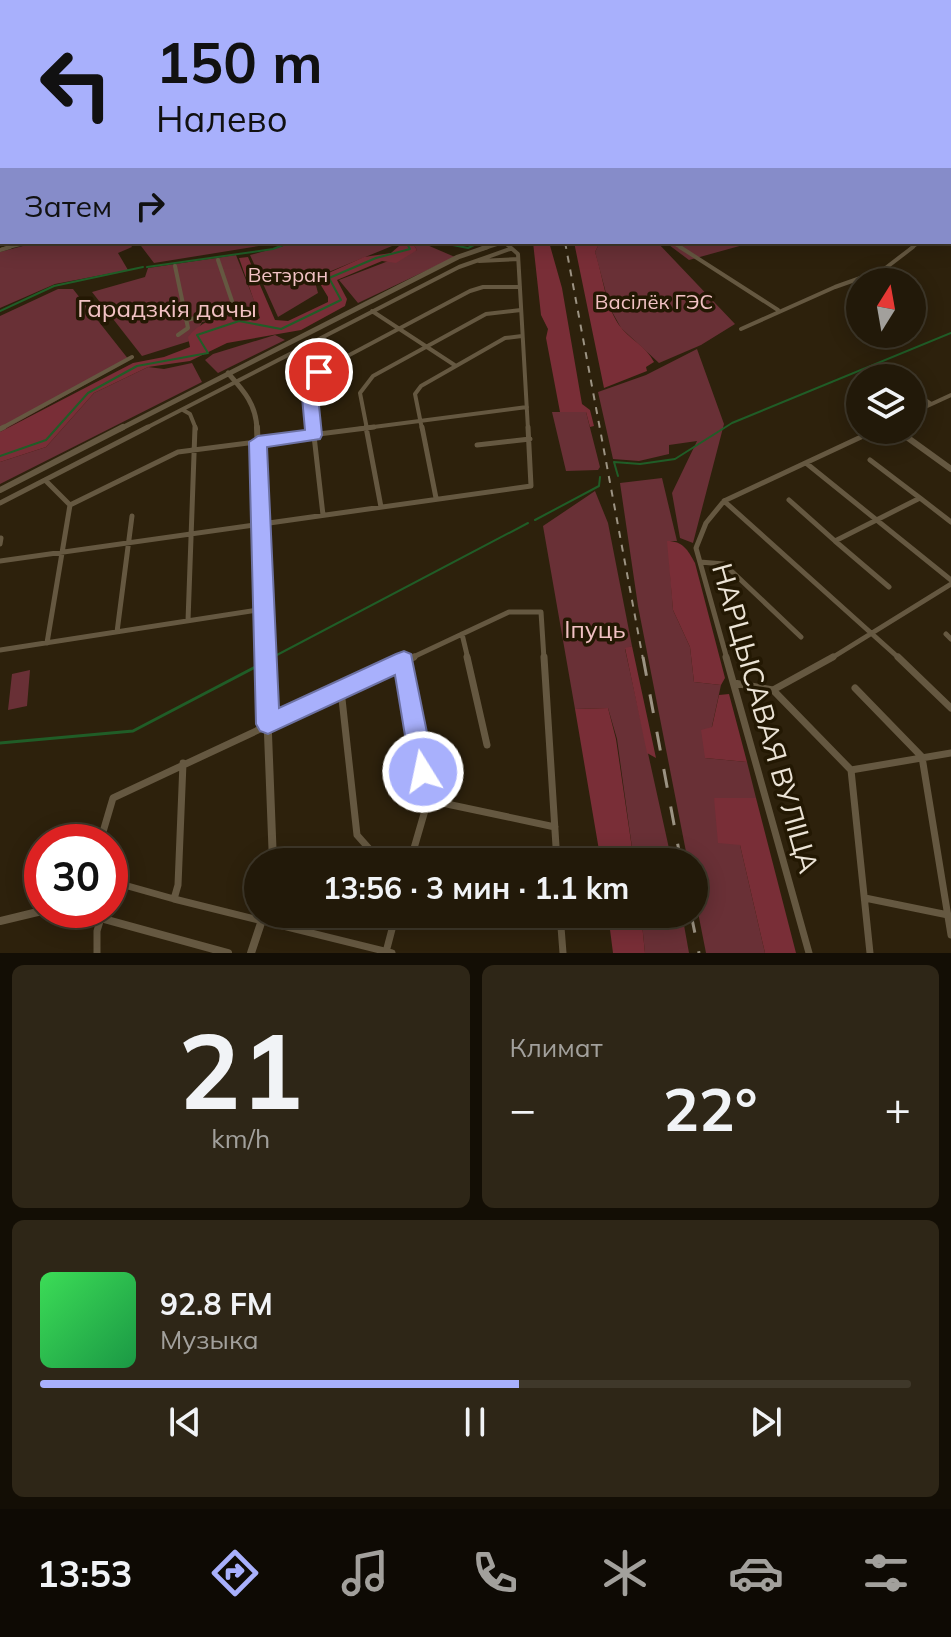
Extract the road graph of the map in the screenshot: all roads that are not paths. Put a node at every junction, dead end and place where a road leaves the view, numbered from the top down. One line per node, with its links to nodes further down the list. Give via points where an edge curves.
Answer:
1 (23, 244): 7 (street)
2 (497, 244): 26 (street, via 458,257)
3 (506, 244): 6 (street)
4 (674, 244): 15 (street)
5 (917, 244): 15 (street, via 883,270)
6 (512, 248): 8 (street); 10 (street)
7 (0, 250)
8 (518, 259): 10 (street); 12 (street)
9 (218, 260): 16 (street, via 235,310)
10 (467, 264): 14 (street)
11 (175, 266): 16 (street)
12 (520, 287): 13 (street); 17 (street, via 470,291)
13 (521, 310): 20 (street); 21 (street, via 486,314)
14 (372, 311): 17 (street); 22 (street)
15 (778, 311): 18 (street)
16 (186, 320): 19 (street, via 188,328)
17 (399, 329): 21 (street); 25 (street)
18 (741, 329)
19 (178, 335)
20 (522, 336): 24 (street, via 505,338); 32 (street)
21 (427, 347): 24 (street); 35 (street, via 364,384 360,393)
22 (296, 351): 25 (street); 27 (street)
23 (132, 357): 36 (street)
24 (456, 366): 34 (street, via 417,390)
25 (323, 369): 37 (street, via 309,386)
26 (228, 373): 27 (street); 48 (street)
27 (237, 381): 33 (street); 39 (street, via 252,402)
28 (951, 395): 30 (street)
29 (926, 401): 30 (street)
30 (931, 404): 31 (street)
31 (926, 406)
32 (527, 407): 34 (street); 38 (street)
33 (182, 409): 43 (street, via 195,423); 47 (street)
34 (419, 422): 35 (street); 49 (street)
35 (366, 428): 37 (street); 55 (street)
36 (0, 429)
37 (314, 435): 39 (street); 56 (street)
38 (530, 439): 42 (street); 49 (street, via 531,486)
39 (258, 442): 43 (street); 60 (street)
40 (846, 444): 45 (street)
41 (916, 444): 46 (street)
42 (477, 445)
43 (194, 450): 54 (street, via 166,456); 61 (street)
44 (870, 460): 50 (street)
45 (806, 463): 52 (street); 58 (street)
46 (951, 469)
47 (45, 480): 53 (street); 54 (street)
48 (0, 490)
49 (436, 498): 55 (street)
50 (920, 498): 58 (street); 59 (street)
51 (789, 500): 62 (street)
52 (724, 501): 66 (street, НАРЦЫСАВАЯ ВУЛІЦА, via 706,523 696,548); 72 (street)
53 (0, 503)
54 (70, 505): 64 (street)
55 (381, 507): 56 (street)
56 (323, 515): 60 (street)
57 (132, 516): 63 (street)
58 (876, 519): 62 (street); 67 (street)
59 (951, 522)
60 (261, 525): 61 (street); 69 (street)
61 (190, 534): 63 (street); 70 (street)
62 (835, 541): 68 (street)
63 (127, 543): 64 (street); 71 (street)
64 (63, 552): 65 (street); 75 (street)
65 (0, 561)
66 (700, 562): 74 (street, via 724,564); 78 (street, НАРЦЫСАВАЯ ВУЛІЦА)
67 (951, 582): 72 (street)
68 (889, 587)
69 (265, 609): 70 (street); 83 (street)
70 (188, 621): 71 (street)
71 (117, 632): 75 (street)
72 (873, 633): 81 (street); 82 (street)
73 (462, 634): 77 (street); 84 (street); 91 (street, via 509,612 541,612)
74 (801, 637)
75 (47, 643): 76 (street)
76 (0, 650)
77 (404, 661): 80 (street); 89 (street)
78 (734, 683): 81 (street); 115 (street, НАРЦЫСАВАЯ ВУЛІЦА)
79 (855, 688): 86 (street)
80 (341, 690): 83 (street); 93 (street, via 357,835)
81 (773, 690): 88 (street)
82 (951, 708)
83 (268, 724): 87 (street); 92 (street)
84 (487, 745)
85 (951, 753): 86 (street)
86 (922, 757): 88 (street); 101 (street)
87 (183, 763): 90 (street, via 113,798); 98 (street)
88 (851, 770): 97 (street)
89 (428, 800): 91 (street); 94 (street)
90 (105, 824)
91 (556, 827): 95 (street)
92 (272, 848)
93 (369, 848)
94 (414, 848)
95 (557, 848)
96 (128, 886): 98 (street)
97 (865, 898): 101 (street); 116 (street)
98 (174, 899): 99 (street)
99 (244, 914)
100 (24, 915): 102 (street)
101 (948, 915): 109 (street)
102 (0, 921)
103 (128, 925): 112 (street)
104 (98, 928): 111 (street)
105 (259, 928): 113 (street)
106 (299, 928): 110 (street)
107 (393, 928): 110 (street)
108 (561, 928): 114 (street)
109 (951, 935)
110 (389, 952)
111 (97, 953)
112 (228, 953)
113 (251, 953)
114 (563, 953)
115 (809, 953)
116 (870, 953)

